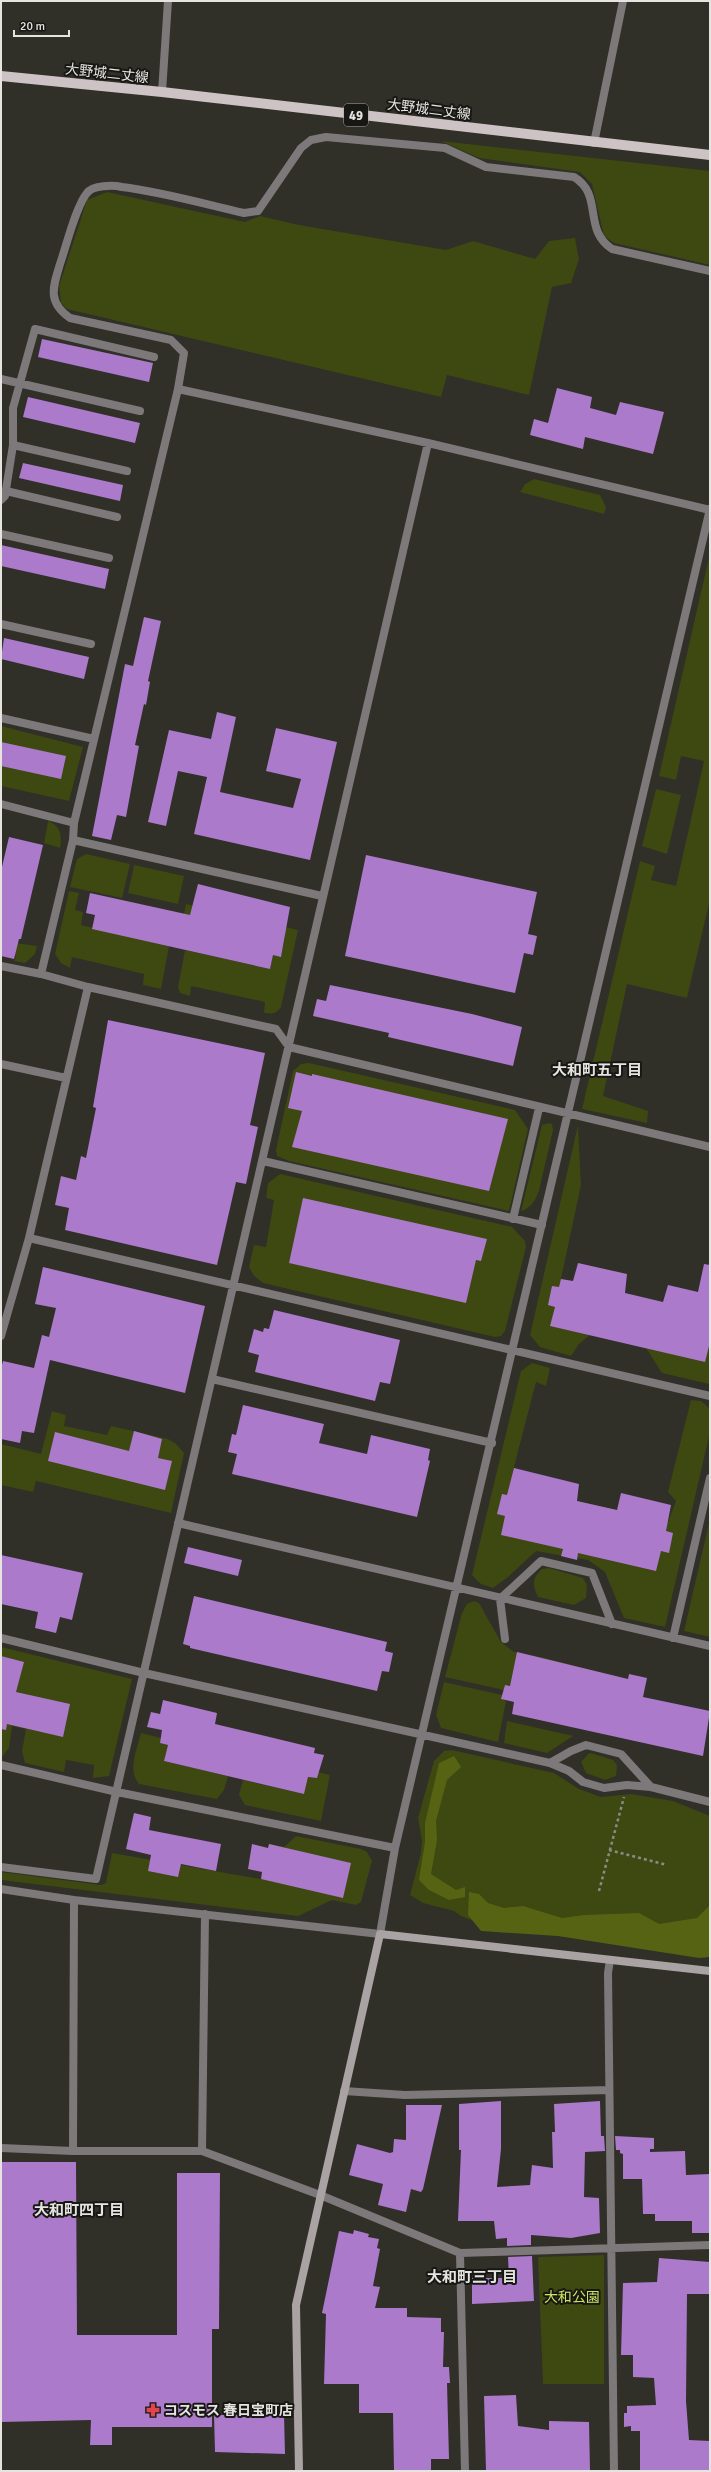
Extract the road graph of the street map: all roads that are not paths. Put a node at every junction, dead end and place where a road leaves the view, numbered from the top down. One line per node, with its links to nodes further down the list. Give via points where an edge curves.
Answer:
1 (168, 1): 4 (street)
2 (623, 1): 5 (street)
3 (1, 76): 4 (main road, 大野城二丈線 / 49)
4 (162, 92): 5 (main road, 大野城二丈線 / 49)
5 (594, 143): 6 (main road, 大野城二丈線 / 49)
6 (710, 156)
7 (710, 271): 11 (street, via 612,249 602,242 596,232 591,196 584,183 574,177 486,167 445,148 326,137 311,140 301,148 258,211 244,213 121,186 99,187 87,192 54,284 53,298 60,311 70,318 171,340 184,353)
8 (154, 357): 10 (street, via 35,329)
9 (1, 379): 10 (street)
10 (19, 383): 12 (street); 14 (street, via 13,408)
11 (178, 389): 13 (street); 25 (street)
12 (140, 411)
13 (428, 443): 18 (street); 29 (street)
14 (13, 445): 15 (street); 16 (street)
15 (127, 471)
16 (6, 491): 17 (street); 19 (street)
17 (1, 500)
18 (710, 510): 37 (street)
19 (117, 517)
20 (1, 534): 21 (street)
21 (109, 558)
22 (1, 624): 23 (street)
23 (91, 644)
24 (1, 718): 25 (street)
25 (94, 739): 27 (street)
26 (1, 804): 27 (street)
27 (74, 823): 28 (street)
28 (73, 840): 29 (street); 31 (street)
29 (322, 896): 33 (street)
30 (1, 966): 31 (street)
31 (41, 974): 32 (street)
32 (88, 987): 33 (street, via 276,1028); 35 (street)
33 (289, 1046): 36 (street); 39 (street)
34 (1, 1064): 35 (street)
35 (66, 1078): 42 (street)
36 (539, 1108): 37 (street); 40 (street)
37 (568, 1115): 38 (street); 41 (street)
38 (710, 1147)
39 (263, 1161): 40 (street); 43 (street)
40 (513, 1219): 41 (street)
41 (542, 1225): 45 (street)
42 (29, 1238): 43 (street); 44 (street)
43 (235, 1285): 45 (street); 46 (street)
44 (1, 1336)
45 (514, 1351): 47 (street); 48 (street)
46 (212, 1379): 48 (street); 50 (street)
47 (710, 1396)
48 (492, 1443): 51 (street)
49 (710, 1478): 55 (street)
50 (178, 1523): 51 (street); 58 (street)
51 (457, 1586): 52 (street); 59 (street)
52 (500, 1599): 53 (street); 53 (street, via 541,1561 592,1573); 56 (street)
53 (612, 1624): 55 (street)
54 (1, 1638): 58 (street)
55 (673, 1638): 57 (street)
56 (505, 1639)
57 (710, 1646)
58 (144, 1672): 59 (street); 63 (street)
59 (422, 1734): 60 (street); 65 (street)
60 (550, 1763): 62 (street, via 569,1771 583,1782 604,1788 627,1785); 62 (street, via 586,1745 621,1754)
61 (1, 1765): 63 (street)
62 (651, 1787): 64 (street)
63 (117, 1792): 65 (street); 66 (street, via 96,1879)
64 (710, 1802)
65 (395, 1848): 70 (street)
66 (1, 1867)
67 (1, 1889): 68 (street)
68 (74, 1900): 69 (street); 76 (street)
69 (205, 1914): 70 (street); 77 (street)
70 (380, 1934): 71 (street); 74 (street)
71 (610, 1960): 72 (street); 73 (street)
72 (710, 1971)
73 (609, 2090): 74 (street, via 404,2095); 80 (street)
74 (344, 2091): 78 (street)
75 (1, 2148): 76 (street)
76 (73, 2151): 77 (street)
77 (202, 2151): 78 (street)
78 (320, 2195): 81 (street); 82 (street, via 296,2306)
79 (710, 2244): 80 (street)
80 (612, 2246): 81 (street); 84 (street)
81 (460, 2254): 83 (street)
82 (299, 2471)
83 (465, 2471)
84 (614, 2471)

